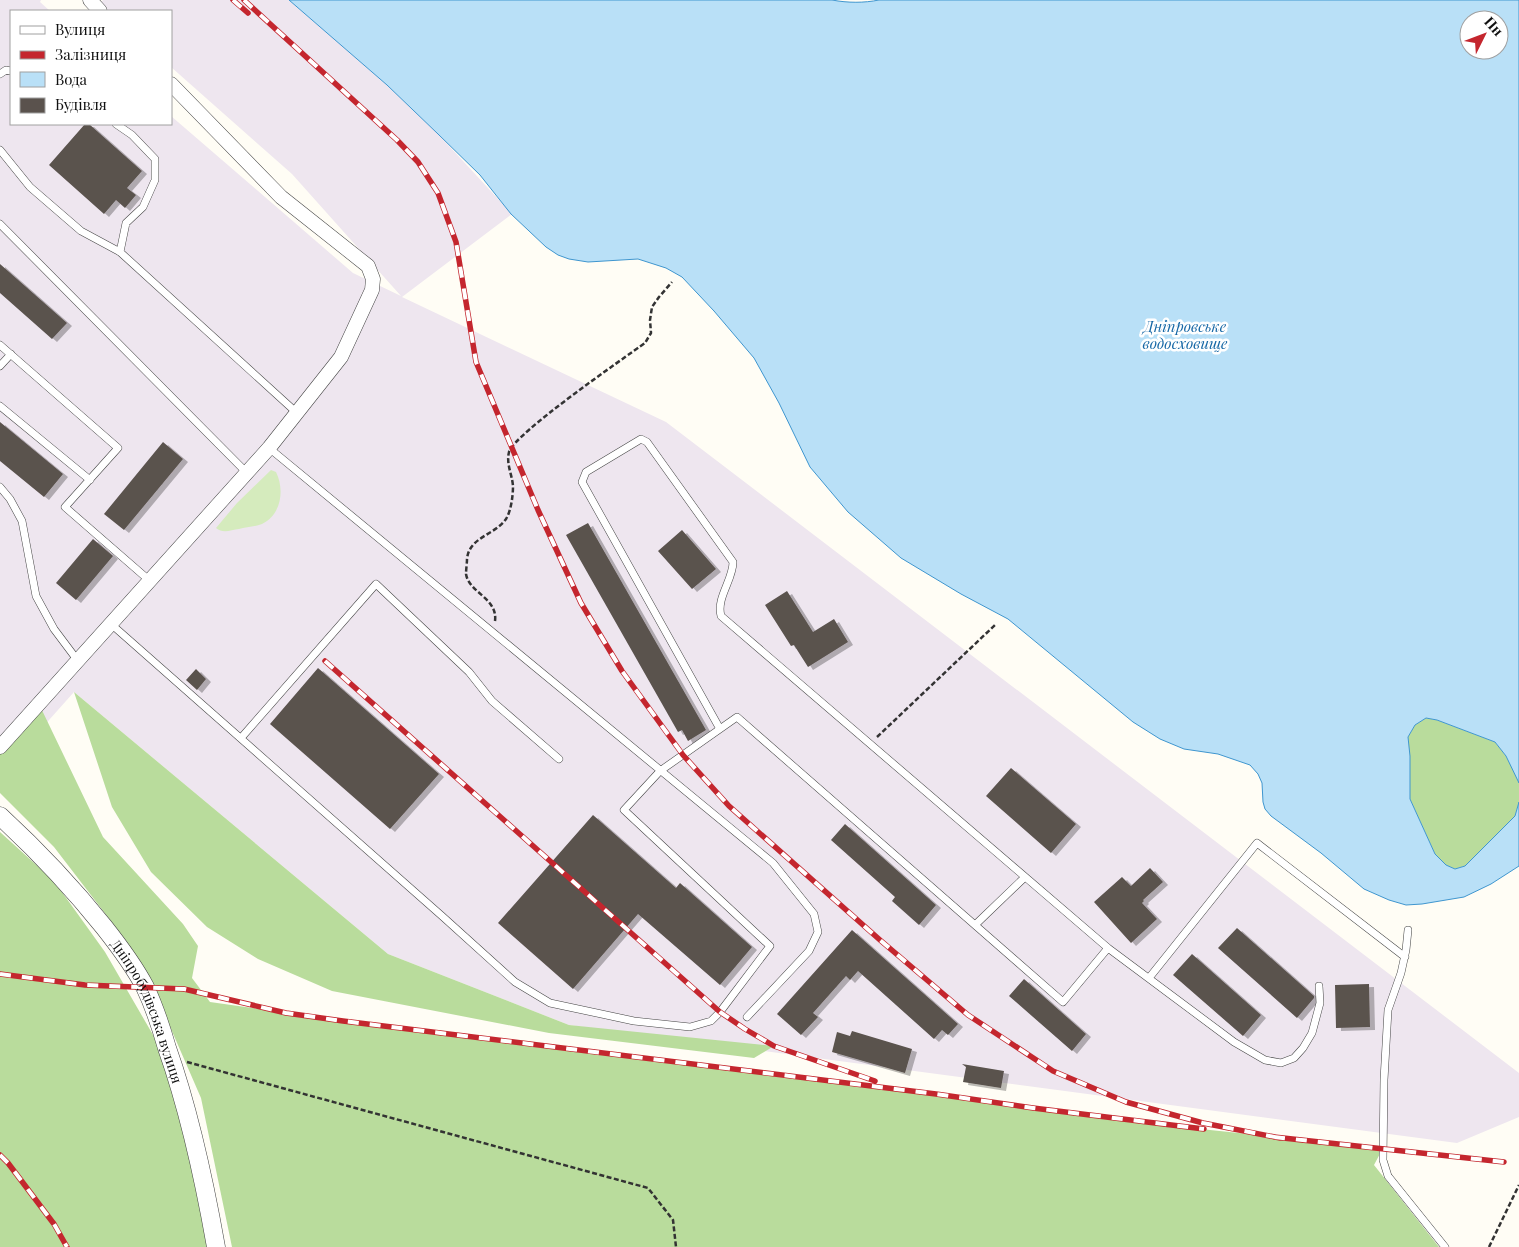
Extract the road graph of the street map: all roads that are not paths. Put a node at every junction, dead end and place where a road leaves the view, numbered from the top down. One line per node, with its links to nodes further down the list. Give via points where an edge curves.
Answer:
1 (90, 0): 2 (street)
2 (99, 10)
3 (172, 85): 12 (street, via 285,202 368,266 373,279 372,290 341,357)
4 (117, 125): 7 (lane, via 155,158 154,180 143,207 126,223)
5 (0, 150): 7 (lane, via 30,187 81,231)
6 (0, 224): 14 (lane)
7 (120, 252): 12 (lane)
8 (0, 344): 9 (lane)
9 (11, 354): 10 (lane); 15 (lane, via 118,448)
10 (0, 366)
11 (0, 406): 15 (lane)
12 (297, 414): 13 (street)
13 (269, 448): 14 (street); 24 (lane)
14 (247, 474): 17 (street)
15 (90, 480): 17 (lane, via 65,507)
16 (0, 487): 19 (lane, via 22,521 36,596 54,629)
17 (150, 581): 18 (street)
18 (111, 624): 19 (street); 21 (lane)
19 (78, 660): 22 (street)
20 (720, 729): 24 (lane); 26 (lane, via 582,482 586,472 641,439 647,442 733,562 719,609 722,616); 27 (lane, via 738,717)
21 (241, 738): 23 (lane, via 376,584 469,672 492,701); 24 (lane, via 515,982 550,1003 634,1021 690,1027 711,1020 720,1012 770,946 624,810)
22 (0, 747)
23 (560, 759)
24 (660, 771): 33 (lane, via 773,863 814,914 818,932 809,951)
25 (0, 816): 34 (street, Дніпробудівська вулиця, via 85,904 145,986 171,1058 204,1177)
26 (1025, 877): 27 (lane); 29 (lane)
27 (974, 925): 29 (lane, via 1063,1002)
28 (1408, 930): 30 (lane)
29 (1108, 948): 31 (lane)
30 (1405, 957): 31 (lane, via 1257,843); 35 (lane, via 1388,1010 1383,1160 1388,1176)
31 (1149, 978): 32 (lane, via 1234,1042 1265,1060 1281,1063 1294,1058 1312,1033 1320,1003)
32 (1319, 986)
33 (747, 1017)
34 (216, 1247)
35 (1445, 1247)

